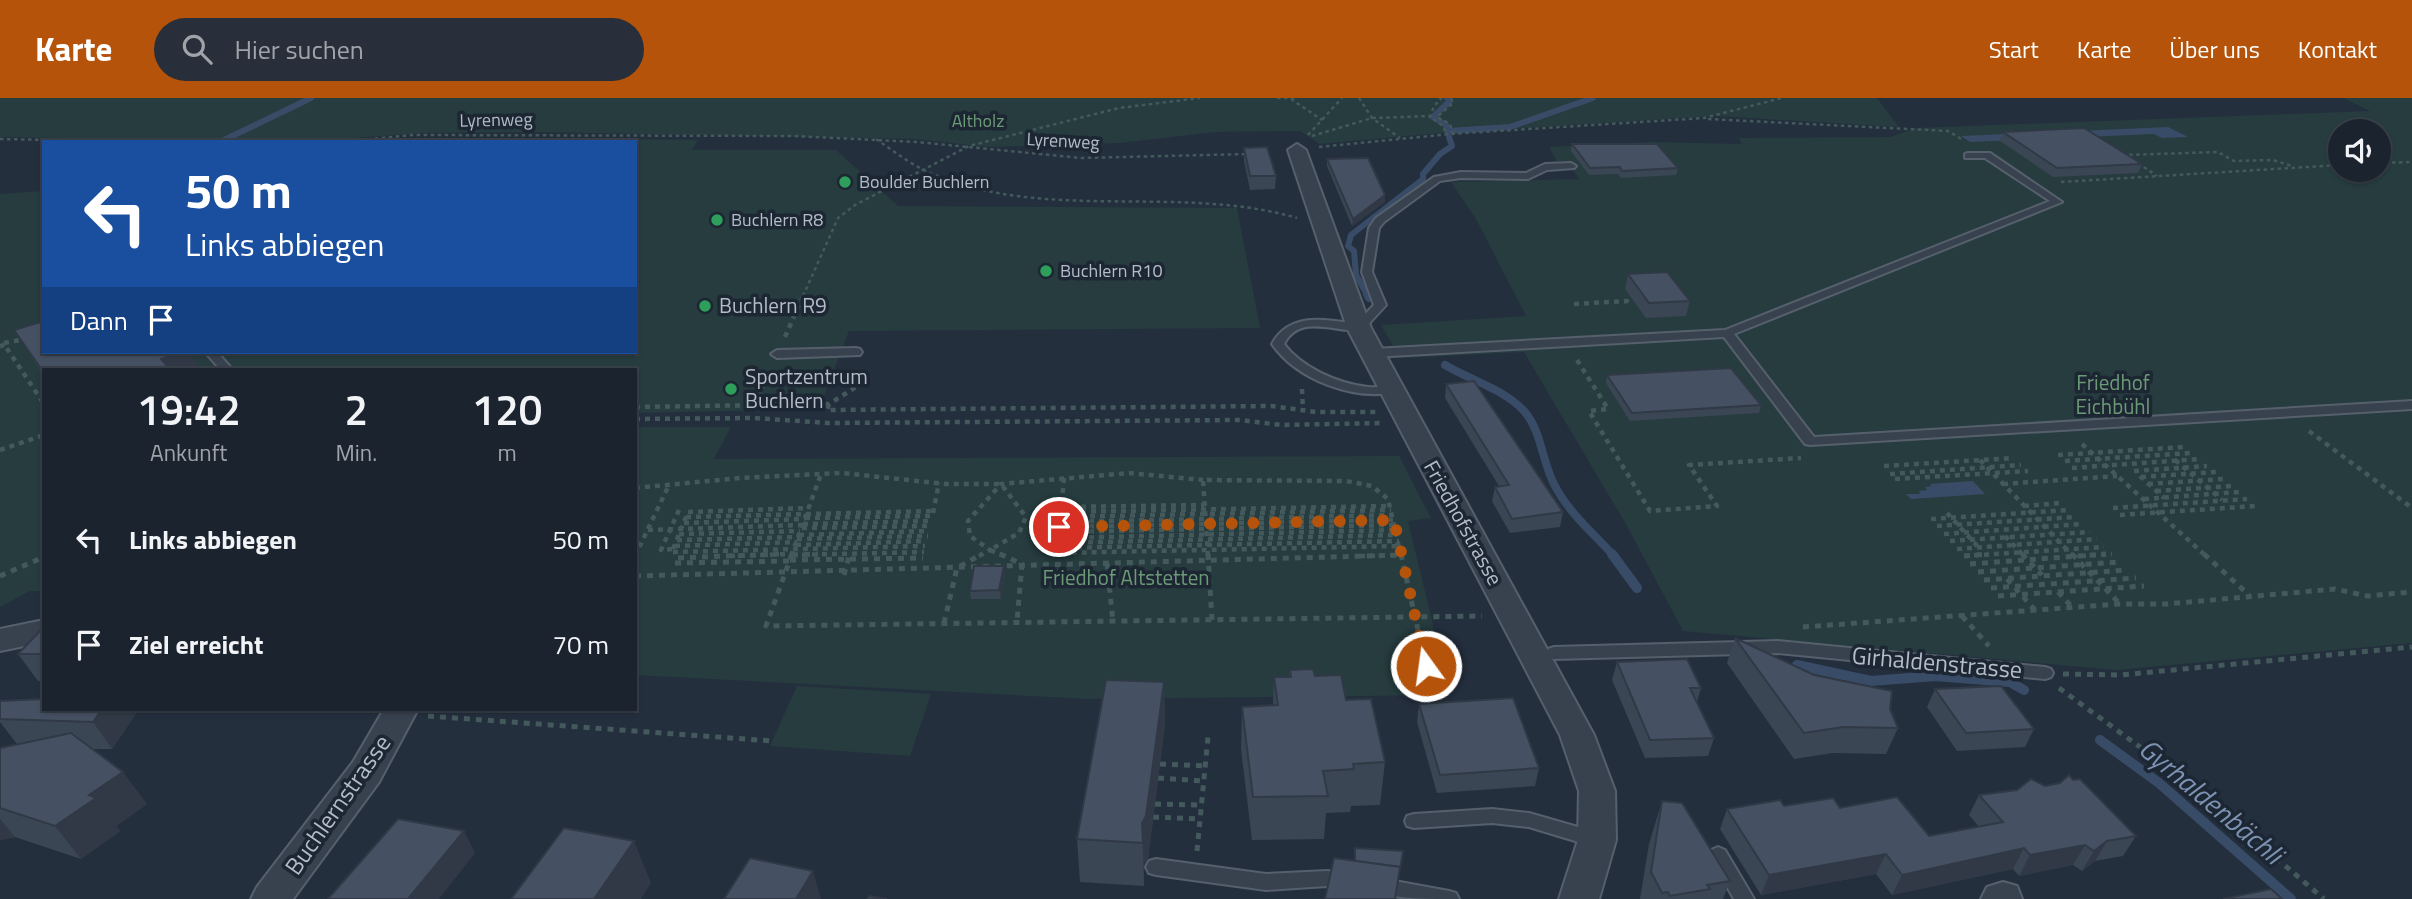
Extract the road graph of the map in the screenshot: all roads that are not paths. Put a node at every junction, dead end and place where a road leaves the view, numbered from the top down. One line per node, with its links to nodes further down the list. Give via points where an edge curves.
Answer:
1 (1301, 144): 4 (street, Friedhofstrasse, via 1321,222)
2 (1968, 156): 5 (lane, via 1987,155 2057,202)
3 (1571, 166): 4 (lane, via 1545,167 1528,176 1447,177 1425,186 1380,220 1374,228 1367,272 1380,304)
4 (1359, 328): 7 (street, Friedhofstrasse); 12 (lane, via 1307,324 1282,335 1278,344 1286,356)
5 (1727, 333): 7 (lane); 11 (lane, via 1810,441)
6 (856, 352): 9 (lane)
7 (1373, 353): 12 (street, Friedhofstrasse)
8 (213, 354): 10 (lane)
9 (777, 354)
10 (225, 368)
11 (2412, 405)
12 (1394, 408): 19 (street, Friedhofstrasse, via 1577,735 1597,791)
13 (42, 631): 14 (street)
14 (0, 640)
15 (1554, 653): 16 (lane, Girhaldenstrasse, via 1778,647)
16 (2045, 673)
17 (400, 711): 22 (street, Buchlernstrasse, via 366,772)
18 (1414, 821): 19 (lane, via 1492,816 1529,820)
19 (1597, 840): 24 (street, Friedhofstrasse)
20 (1718, 855): 25 (lane)
21 (1156, 867): 23 (lane, via 1268,882 1328,876)
22 (271, 899)
23 (1449, 899)
24 (1579, 899)
25 (1744, 899)

